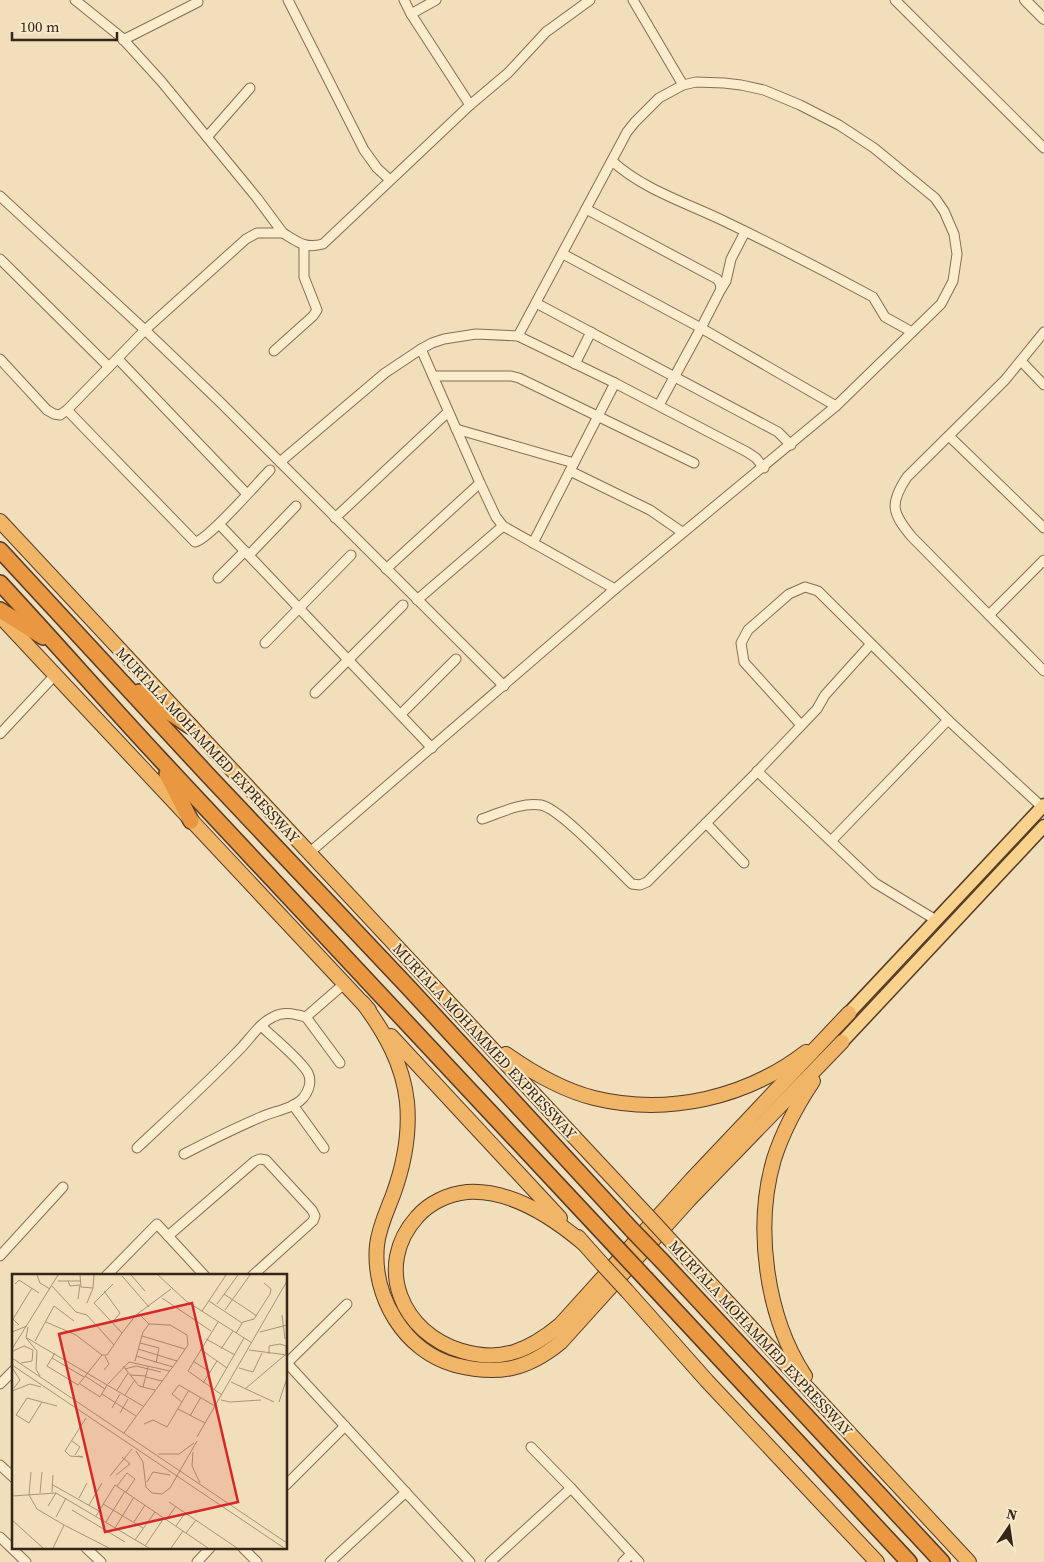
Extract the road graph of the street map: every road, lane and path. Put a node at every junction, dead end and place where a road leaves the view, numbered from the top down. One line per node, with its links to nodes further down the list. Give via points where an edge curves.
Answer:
1 (74, 0): 12 (street)
2 (288, 0): 19 (street, via 364,150)
3 (404, 0): 10 (street)
4 (436, 0): 10 (street)
5 (590, 0): 15 (street, via 546,32 508,73)
6 (633, 0): 13 (street)
7 (895, 0): 17 (street)
8 (1025, 0): 11 (street)
9 (198, 2): 12 (street)
10 (411, 14): 15 (street)
11 (1044, 20)
12 (122, 40): 16 (street)
13 (683, 84): 18 (street, via 659,98 635,122); 32 (street, via 741,85 764,90 800,105 840,125 874,148 935,198 954,234 956,268 948,294)
14 (250, 88): 16 (street)
15 (470, 105): 19 (street)
16 (207, 137): 23 (street)
17 (1044, 148)
18 (612, 161): 21 (street); 22 (street, via 638,182)
19 (390, 180): 24 (street, via 322,244)
20 (0, 196): 30 (street)
21 (586, 209): 25 (street); 27 (street, via 717,279)
22 (745, 232): 27 (street); 32 (street, via 873,298 885,317)
23 (283, 233): 24 (street); 30 (street, via 257,233 246,238)
24 (304, 245): 36 (street, via 304,277 317,310)
25 (563, 254): 28 (street); 29 (street)
26 (0, 259): 41 (street)
27 (721, 289): 29 (street)
28 (536, 303): 31 (street); 34 (street)
29 (701, 328): 43 (street); 47 (street)
30 (145, 330): 38 (street); 54 (street)
31 (591, 332): 40 (street); 43 (street)
32 (912, 332): 47 (street)
33 (1044, 332): 39 (street)
34 (518, 336): 35 (street, via 460,336); 40 (street)
35 (421, 349): 42 (street); 54 (street, via 385,373)
36 (274, 351)
37 (0, 359): 48 (street, via 47,410 60,415)
38 (118, 359): 41 (street); 60 (street)
39 (1020, 361): 45 (street); 52 (street)
40 (575, 364): 44 (street)
41 (109, 367): 48 (street)
42 (433, 376): 49 (street); 50 (street, via 512,376)
43 (675, 376): 46 (street); 53 (street, via 778,432)
44 (615, 383): 46 (street); 50 (street)
45 (1044, 385)
46 (659, 405): 57 (street, via 747,452)
47 (836, 406): 53 (street)
48 (67, 410): 64 (street, via 192,540 198,542)
49 (448, 412): 51 (street); 62 (street)
50 (598, 416): 55 (street); 56 (street)
51 (456, 429): 56 (street); 59 (street)
52 (948, 436): 66 (street); 83 (street, via 907,477 895,502 895,511 899,522 912,537)
53 (791, 445): 57 (street)
54 (280, 462): 62 (street)
55 (694, 463)
56 (572, 467): 67 (street, via 650,510); 69 (street)
57 (764, 468): 67 (street)
58 (270, 470): 60 (street)
59 (480, 483): 65 (street); 75 (street)
60 (247, 494): 64 (street)
61 (296, 506): 71 (street)
62 (335, 518): 75 (street)
63 (0, 521): 98 (highway, MURTALA MOHAMMED EXPRESSWAY)
64 (219, 524): 71 (street)
65 (503, 526): 69 (street); 79 (street)
66 (1044, 528)
67 (682, 532): 78 (street)
68 (0, 538): 74 (highway)
69 (533, 543): 78 (street)
70 (0, 550): 74 (highway, MURTALA MOHAMMED EXPRESSWAY)
71 (247, 553): 76 (street); 81 (street)
72 (351, 556): 81 (street)
73 (1044, 560): 83 (street)
74 (15, 566): 92 (highway, MURTALA MOHAMMED EXPRESSWAY)
75 (386, 569): 79 (street)
76 (218, 578)
77 (0, 584): 87 (highway)
78 (616, 589): 93 (street)
79 (417, 600): 93 (street)
80 (403, 605): 89 (street)
81 (300, 608): 85 (street); 89 (street)
82 (0, 610): 87 (highway)
83 (989, 615): 90 (street)
84 (0, 616): 91 (highway)
85 (265, 643)
86 (871, 644): 96 (street); 97 (street); 97 (street, via 818,591 805,587 789,594 748,630 741,643 744,662)
87 (60, 647): 101 (highway)
88 (456, 659): 95 (street)
89 (349, 660): 94 (street); 95 (street)
90 (1044, 671)
91 (54, 675): 99 (street); 105 (highway)
92 (118, 678): 98 (highway); 162 (highway, MURTALA MOHAMMED EXPRESSWAY, bridge)
93 (504, 686): 100 (street)
94 (315, 693)
95 (401, 714): 100 (street)
96 (948, 720): 103 (street); 108 (street)
97 (801, 725): 102 (street)
98 (190, 726): 109 (highway, MURTALA MOHAMMED EXPRESSWAY)
99 (0, 734)
100 (432, 748): 109 (street)
101 (158, 757): 105 (highway); 161 (highway, bridge)
102 (758, 771): 106 (street); 108 (street)
103 (1043, 806): 111 (main road)
104 (482, 819): 106 (street, via 518,807 541,805 549,808 632,884 640,885 647,882)
105 (191, 821): 112 (highway)
106 (706, 823): 110 (street)
107 (1044, 826): 118 (main road)
108 (832, 840): 111 (street, via 875,883)
109 (309, 853): 117 (highway, MURTALA MOHAMMED EXPRESSWAY)
110 (744, 862)
111 (936, 920): 114 (main road)
112 (344, 983): 113 (highway); 115 (street)
113 (363, 1003): 118 (highway, via 391,1046 404,1082 407,1102 404,1159 377,1245 378,1276 383,1294 398,1324 420,1346 452,1364 488,1370 528,1364 561,1342 689,1200); 126 (highway)
114 (850, 1013): 117 (highway, via 801,1056 755,1082 707,1100 642,1105 594,1098 571,1090 525,1068); 126 (highway, via 692,1179 560,1325 537,1343 514,1352 487,1356 453,1348 425,1332 402,1300 398,1287 396,1261 404,1234 421,1212 452,1195 478,1192 509,1198 548,1216)
115 (306, 1017): 116 (street, via 281,1014); 119 (street)
116 (261, 1026): 120 (street, via 308,1072 309,1087); 121 (street)
117 (474, 1028): 136 (highway, MURTALA MOHAMMED EXPRESSWAY, bridge)
118 (842, 1042): 136 (highway, via 806,1091 783,1135 774,1160 765,1217 772,1300 788,1348)
119 (340, 1063)
120 (293, 1105): 122 (street); 123 (street)
121 (137, 1148)
122 (324, 1148)
123 (184, 1154)
124 (63, 1187): 127 (street)
125 (168, 1236): 128 (street, via 157,1224); 129 (street); 130 (street, via 256,1161 260,1158 266,1160 315,1216)
126 (583, 1243): 160 (highway, bridge)
127 (0, 1256)
128 (108, 1274)
129 (203, 1274)
130 (254, 1274)
131 (346, 1304): 132 (street)
132 (288, 1360)
133 (288, 1364): 137 (street)
134 (12, 1372): 135 (street)
135 (0, 1384)
136 (816, 1396): 163 (highway, MURTALA MOHAMMED EXPRESSWAY)
137 (345, 1426): 141 (street); 143 (street)
138 (531, 1447): 142 (street)
139 (0, 1465): 140 (street)
140 (12, 1476)
141 (288, 1483)
142 (571, 1488): 150 (street); 157 (street)
143 (406, 1492): 151 (street); 156 (street)
144 (0, 1537): 145 (street)
145 (12, 1549)
146 (14, 1550): 152 (street)
147 (88, 1550): 153 (street)
148 (208, 1550): 154 (street)
149 (246, 1550): 155 (street)
150 (631, 1554): 158 (street); 159 (street)
151 (466, 1561)
152 (26, 1562)
153 (100, 1562)
154 (197, 1562)
155 (257, 1562)
156 (330, 1562)
157 (490, 1562)
158 (622, 1562)
159 (639, 1562)
160 (877, 1562)
161 (909, 1562)
162 (942, 1562)
163 (969, 1562)

